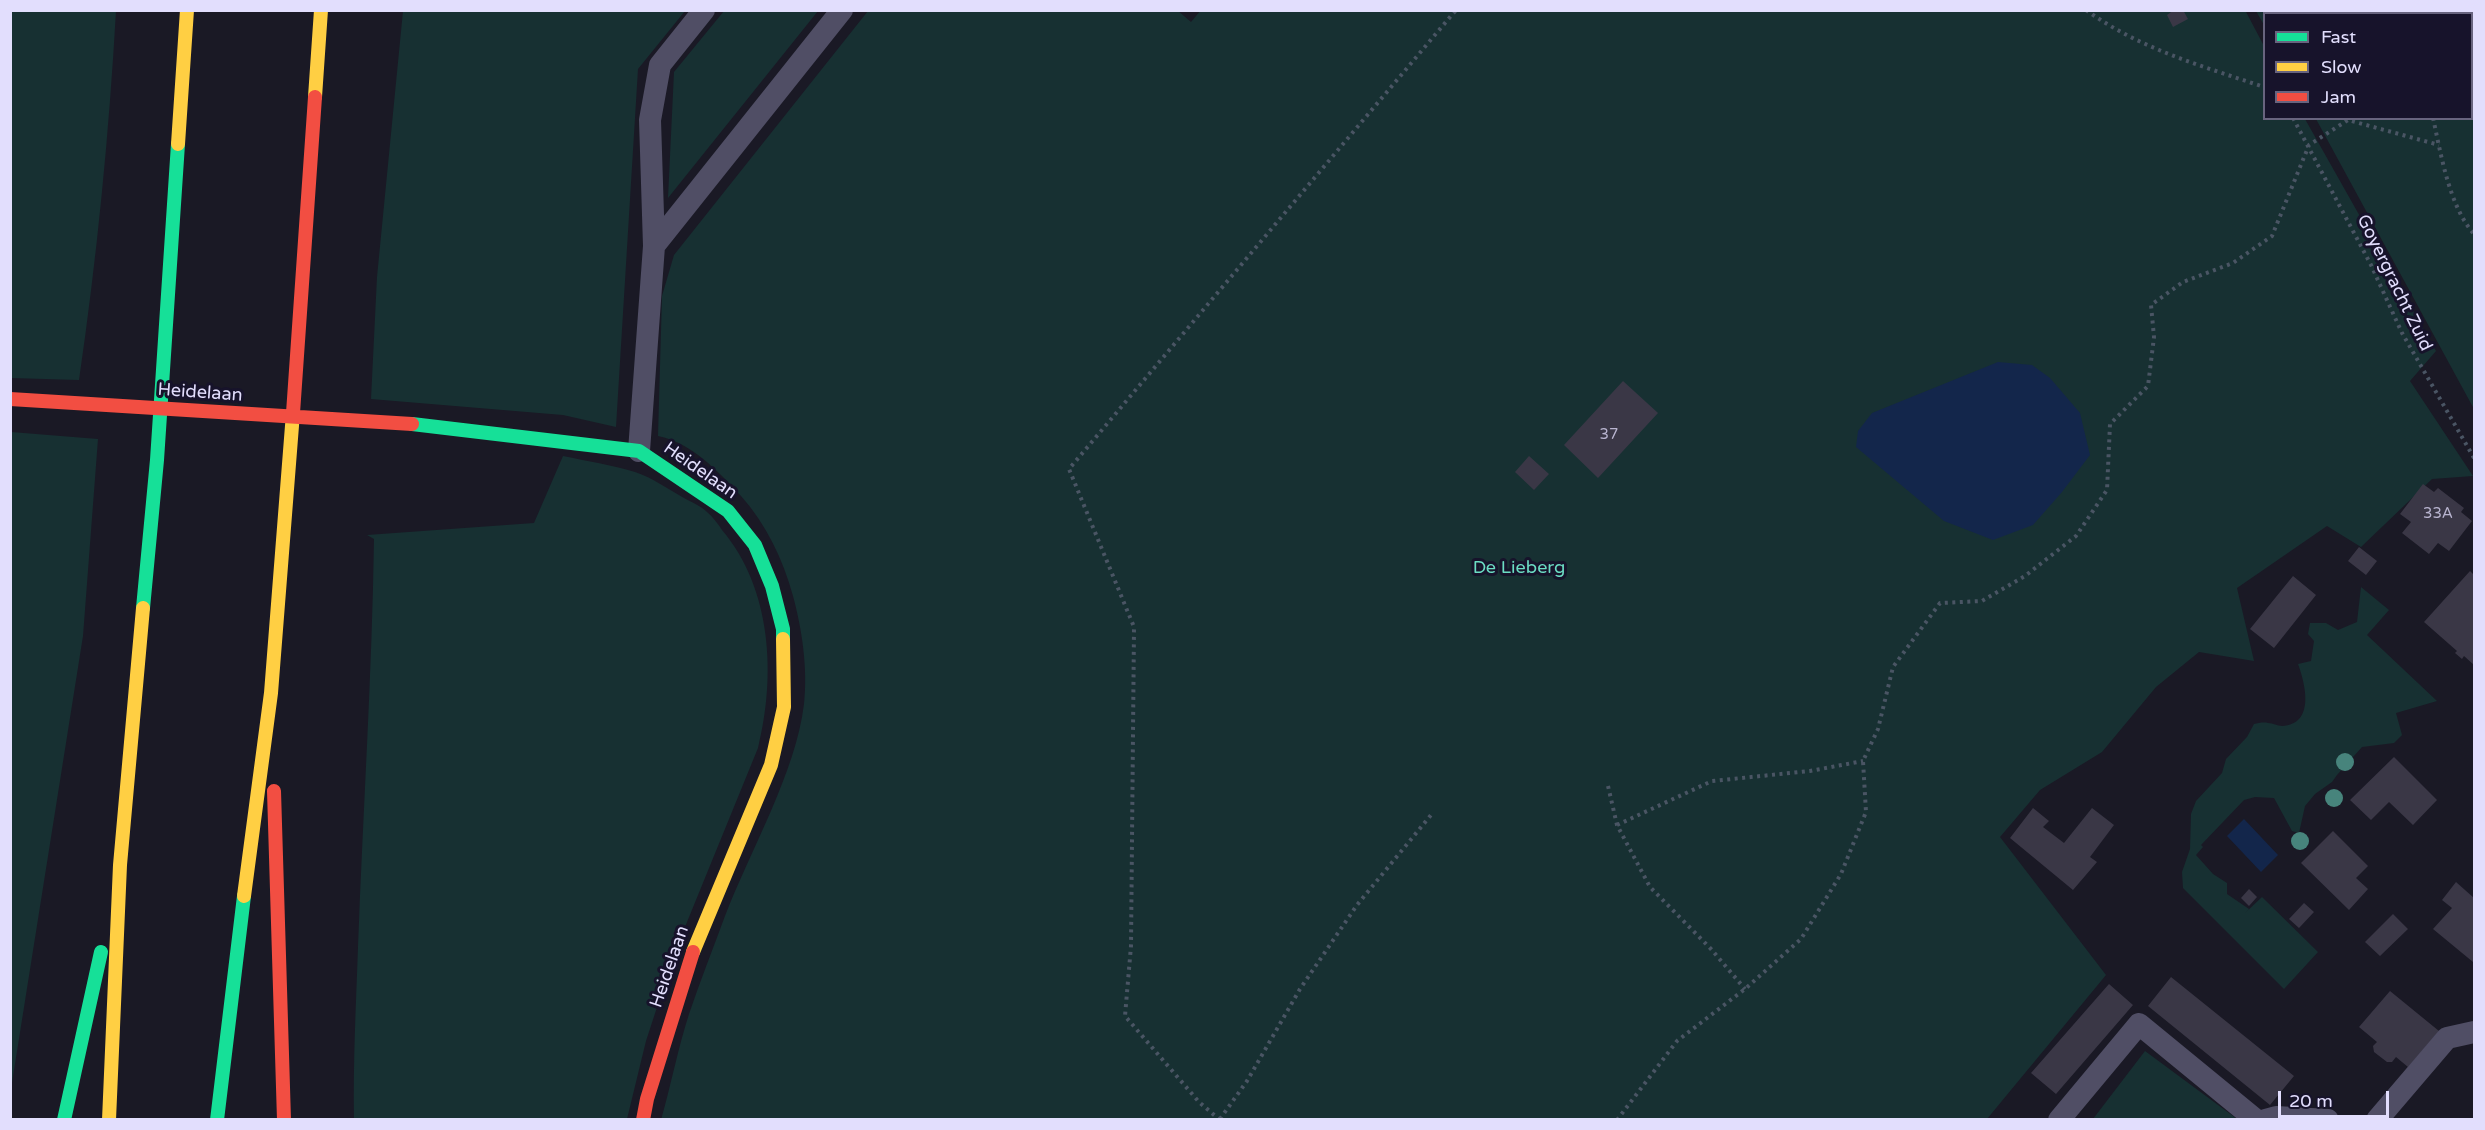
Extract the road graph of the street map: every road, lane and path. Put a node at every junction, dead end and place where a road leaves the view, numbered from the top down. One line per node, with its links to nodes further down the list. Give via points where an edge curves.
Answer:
1 (187, 10): 24 (main road, via 157,460)
2 (321, 10): 19 (main road)
3 (704, 10): 15 (lane, via 660,65 650,120)
4 (842, 10): 15 (lane)
5 (1456, 10): 32 (path, via 1070,469 1134,627 1131,946 1125,1016 1199,1102)
6 (2086, 10): 7 (path, via 2131,39 2172,57)
7 (2263, 86)
8 (2295, 120): 13 (path, Goyergracht Zuid)
9 (2347, 120): 13 (path)
10 (2352, 120): 12 (path)
11 (2433, 120): 12 (path)
12 (2439, 145): 14 (path, via 2450,188)
13 (2309, 146): 18 (path, Goyergracht Zuid, via 2402,333); 20 (path, via 2272,236 2233,263 2183,282 2151,305 2154,337 2148,386 2110,424 2107,490 2076,536 2025,576 1982,601 1940,603 1893,667 1878,729)
14 (2475, 234)
15 (654, 246): 17 (lane)
16 (10, 399): 17 (main road, Heidelaan, via 434,425)
17 (639, 451): 31 (main road, Heidelaan, via 728,511 755,545 772,586 783,629 785,677 784,707 771,765 688,965)
18 (2475, 458)
19 (271, 693): 29 (main road); 30 (main road)
20 (1863, 761): 23 (path, via 1712,781); 25 (path, via 1866,812 1841,874 1801,939)
21 (1608, 786): 23 (path)
22 (1431, 815): 32 (path, via 1357,905)
23 (1617, 825): 25 (path, via 1650,887)
24 (120, 865): 27 (main road); 28 (main road)
25 (1745, 989): 33 (path, via 1677,1041)
26 (2475, 1032): 38 (lane, via 2447,1038)
27 (64, 1119)
28 (109, 1119)
29 (217, 1119)
30 (284, 1119)
31 (644, 1119)
32 (1220, 1119)
33 (1617, 1119)
34 (2059, 1119): 35 (lane, via 2139,1024)
35 (2256, 1119)
36 (2265, 1119): 37 (lane)
37 (2328, 1119)
38 (2377, 1119)

